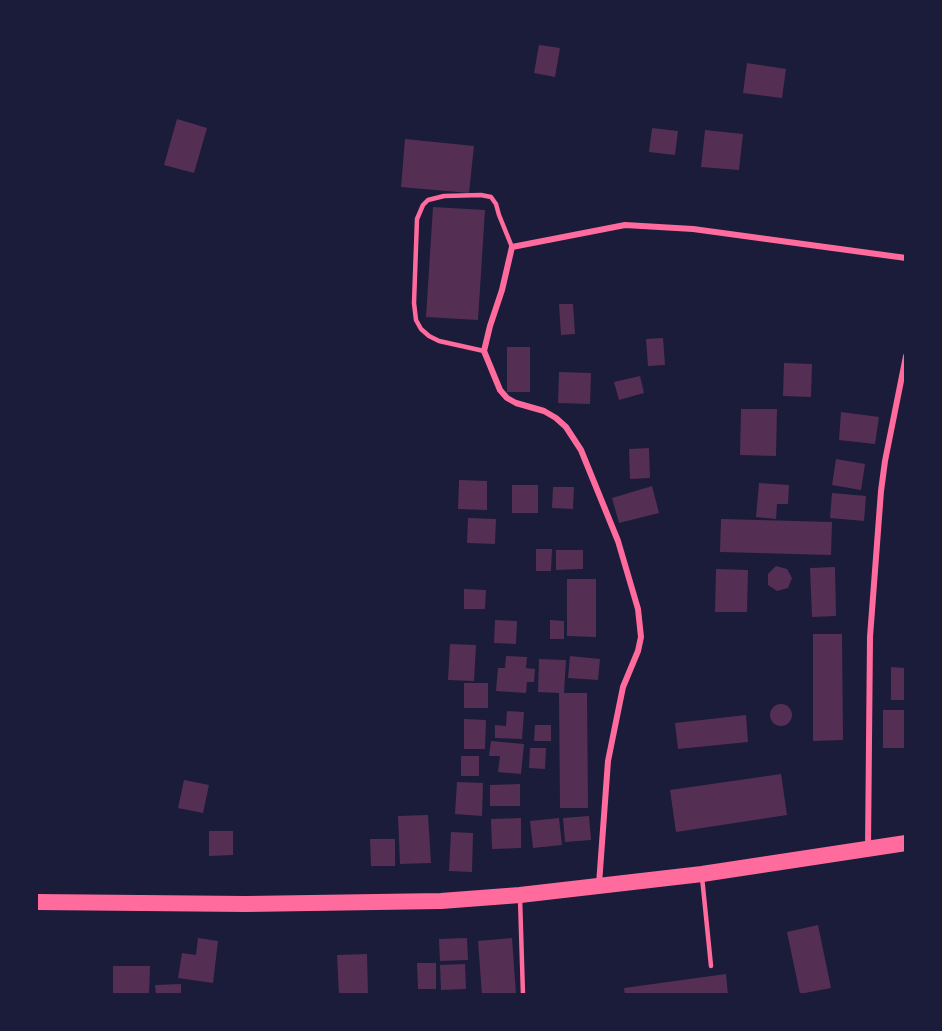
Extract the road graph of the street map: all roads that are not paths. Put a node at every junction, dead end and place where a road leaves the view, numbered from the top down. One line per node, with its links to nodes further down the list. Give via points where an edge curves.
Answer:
1 (513, 247): 2 (street, via 625,225 693,229); 3 (street); 3 (lane, via 490,197 444,196 428,200 417,219 416,320 421,329 439,341)
2 (906, 258)
3 (484, 351): 8 (street, via 507,398 556,418 581,450 618,541 638,609 641,638 623,687 608,761)
4 (906, 356): 6 (street, via 881,490 870,637)
5 (906, 843): 6 (highway)
6 (868, 848): 7 (highway)
7 (702, 874): 8 (highway); 11 (lane)
8 (599, 885): 9 (highway)
9 (520, 895): 10 (highway, via 348,903); 12 (lane)
10 (36, 902)
11 (711, 966)
12 (523, 995)

